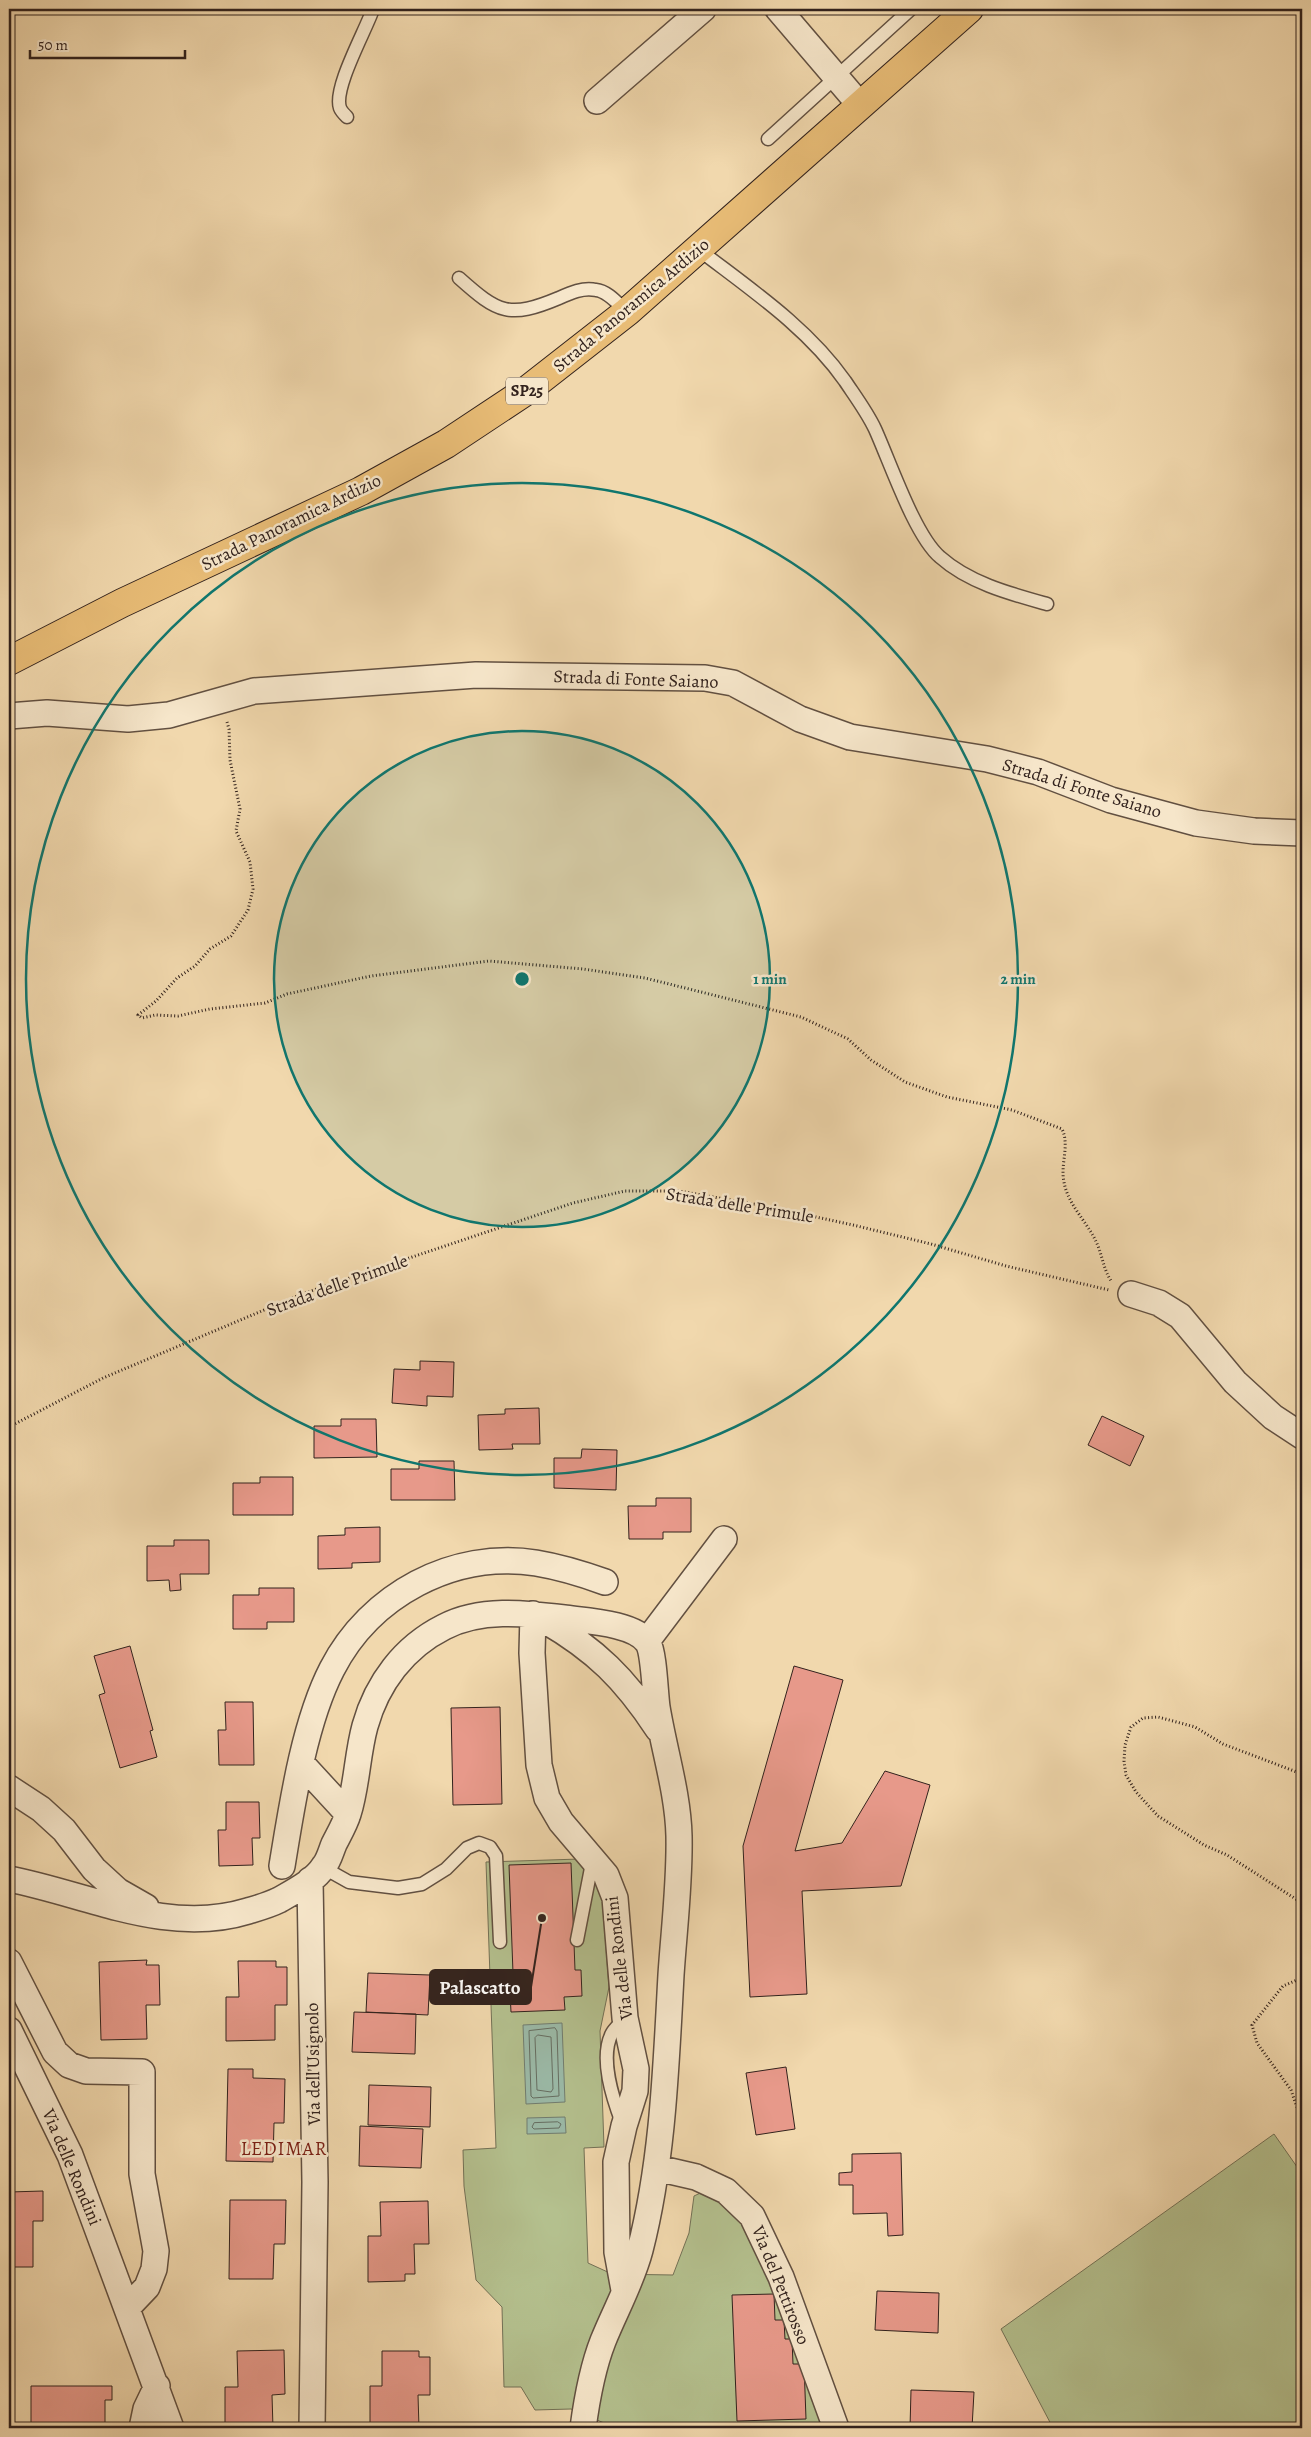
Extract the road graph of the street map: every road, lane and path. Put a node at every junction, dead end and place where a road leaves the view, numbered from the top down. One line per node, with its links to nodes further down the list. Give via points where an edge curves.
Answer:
1 (373, 9): 9 (lane, via 345,74 339,100 340,108)
2 (703, 9): 7 (street)
3 (778, 9): 6 (street)
4 (911, 9): 6 (lane)
5 (969, 9): 8 (main road, Strada Panoramica Ardizio / SP25)
6 (837, 77): 8 (street); 10 (lane)
7 (597, 101)
8 (860, 105): 11 (main road, Strada Panoramica Ardizio / SP25)
9 (347, 117)
10 (768, 139)
11 (698, 249): 13 (main road, Strada Panoramica Ardizio / SP25); 14 (lane, via 816,344 874,426 920,530 939,557 963,573 1009,594)
12 (459, 278): 13 (lane, via 486,302 514,311 533,309 574,291 597,290)
13 (627, 312): 15 (main road, Strada Panoramica Ardizio / SP25, via 526,391 446,444 361,491)
14 (1047, 604)
15 (9, 661)
16 (218, 700): 17 (street, Strada di Fonte Saiano, via 169,715 128,719 47,713); 18 (street, Strada di Fonte Saiano, via 254,691 476,675 705,678 733,683 800,719 850,737 987,759 1038,772 1111,800 1196,823 1254,831); 19 (path, via 229,729 230,760 240,808 236,831 250,862 253,889 248,910 231,936 210,949 138,1015 142,1018 265,1003 287,994 371,976 489,961 632,975 767,1007 801,1017 848,1039 883,1068 920,1088 1012,1110 1062,1129 1066,1144 1062,1174 1070,1200 1094,1238 1111,1282)
17 (9, 716)
18 (1302, 833)
19 (1131, 1294): 20 (path, Strada delle Primule, via 765,1206 678,1191 625,1191 572,1203 302,1294 103,1378); 21 (street, via 1159,1303 1180,1316 1235,1382 1273,1417)
20 (9, 1427)
21 (1302, 1436)
22 (724, 1539): 25 (street)
23 (606, 1582): 27 (street, via 535,1563 501,1562 461,1566 417,1583 388,1600 357,1630 332,1669)
24 (533, 1614): 25 (street, via 616,1625); 26 (street, via 572,1636 603,1661 634,1693); 30 (street, via 472,1616 446,1625 420,1641 396,1663 378,1692 365,1725); 31 (street, Via delle Rondini, via 532,1653 539,1765 545,1790 561,1822)
25 (647, 1642): 26 (street)
26 (662, 1735): 43 (street, via 673,1782 679,1836 666,2081)
27 (301, 1763): 30 (street); 32 (street)
28 (1302, 1774): 35 (path, via 1223,1744 1195,1727 1158,1717 1143,1718 1131,1727 1125,1745 1126,1775 1136,1792 1158,1816)
29 (9, 1788): 36 (street, via 41,1809 58,1825 94,1869 118,1891)
30 (348, 1814): 33 (street)
31 (593, 1858): 37 (lane); 44 (street, Via delle Rondini, via 606,1874 615,1898 625,2018 636,2069 636,2091 616,2162 617,2252)
32 (282, 1866)
33 (317, 1874): 36 (street, via 276,1902 236,1915 197,1919); 38 (lane, via 398,1888 422,1884 446,1869 467,1848 479,1844 490,1846 496,1856); 49 (street, Via dell'Usignolo)
34 (9, 1879): 36 (street, via 51,1887 110,1907)
35 (1302, 1903)
36 (163, 1917)
37 (577, 1940)
38 (500, 1942)
39 (9, 1962): 45 (street, via 55,2052 70,2065 86,2071 142,2072 142,2174 156,2251 147,2287)
40 (1302, 1978): 42 (path, via 1283,1986 1252,2025 1257,2043 1291,2090)
41 (9, 2030): 45 (street, Via delle Rondini, via 70,2155)
42 (1302, 2122)
43 (657, 2168): 44 (street, via 639,2254); 51 (street, Via del Pettirosso, via 696,2177 726,2190 752,2216 781,2277)
44 (624, 2290): 50 (street, via 601,2345 588,2391)
45 (127, 2308): 46 (street, Via delle Rondini)
46 (157, 2386): 47 (street, via 146,2409); 48 (street, Via delle Rondini)
47 (142, 2428)
48 (171, 2428)
49 (312, 2428)
50 (583, 2428)
51 (836, 2428)

